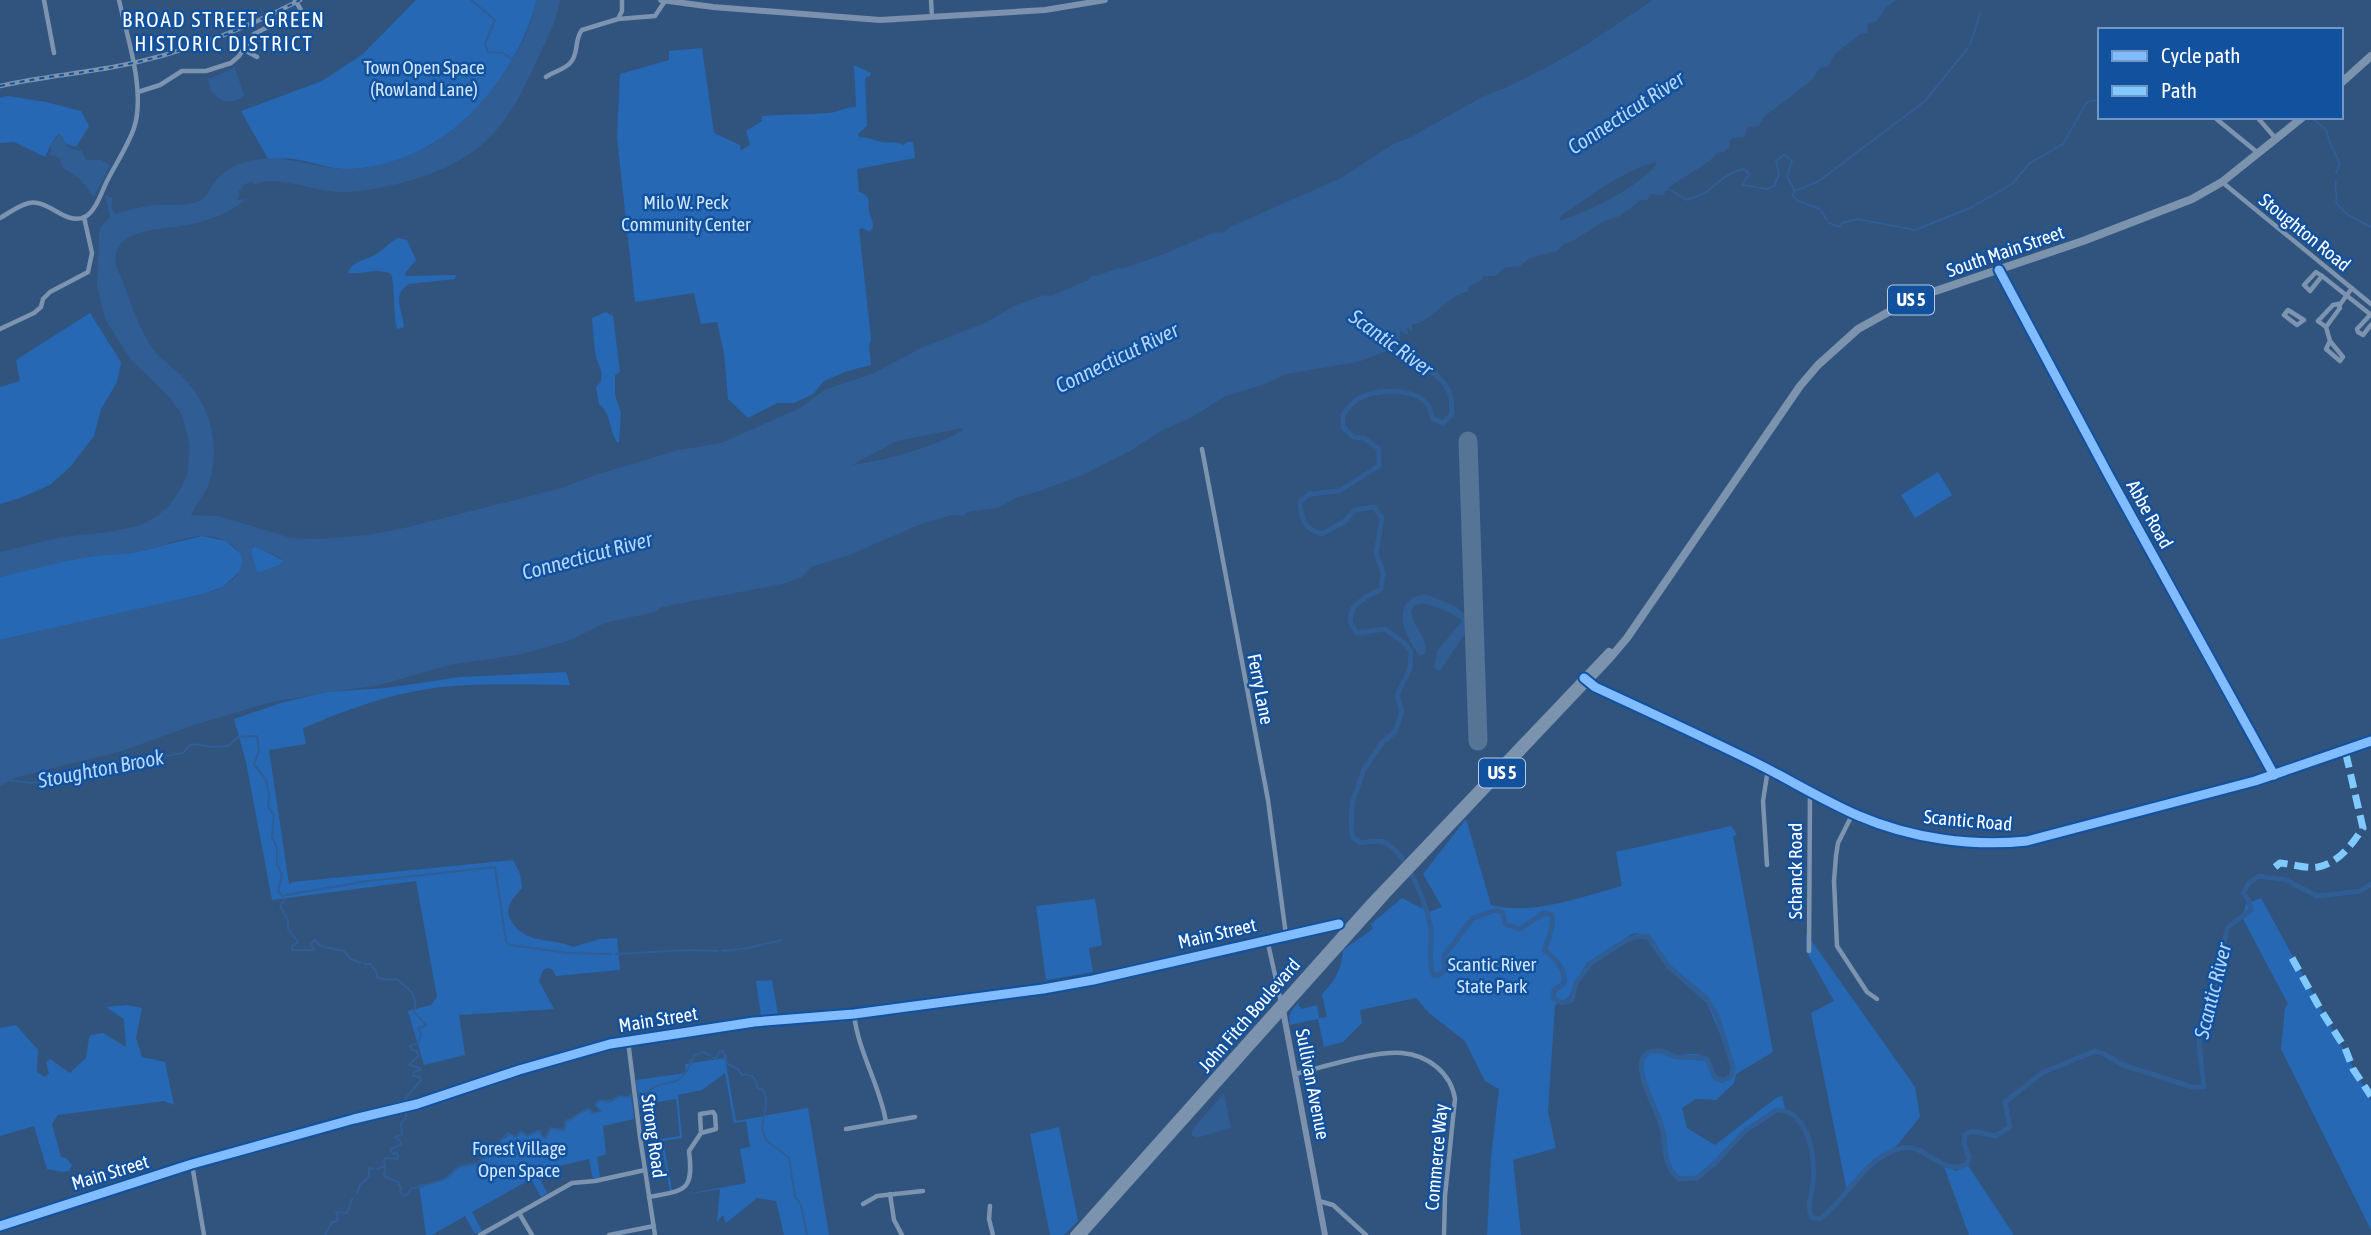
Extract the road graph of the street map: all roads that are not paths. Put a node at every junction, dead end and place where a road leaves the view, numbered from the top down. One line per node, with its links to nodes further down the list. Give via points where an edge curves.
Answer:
1 (44, 0): 14 (street)
2 (119, 0): 19 (street)
3 (295, 0): 13 (street, via 301,10 254,34)
4 (622, 0): 9 (street)
5 (664, 0): 10 (street, via 655,16); 11 (main road, via 846,18)
6 (931, 0): 11 (street)
7 (1105, 0): 8 (main road)
8 (1077, 3): 11 (main road, via 1034,11)
9 (621, 12): 10 (street); 12 (street)
10 (629, 18): 12 (street)
11 (932, 18)
12 (618, 19): 17 (street, via 578,33 573,61)
13 (243, 49): 16 (street); 19 (street, via 228,64 206,71 182,71)
14 (54, 53)
15 (2371, 56): 18 (highway)
16 (257, 57)
17 (546, 77)
18 (2343, 81)
19 (138, 92): 26 (street, via 131,137 94,207)
20 (2216, 119): 24 (street)
21 (2258, 119): 23 (street)
22 (2301, 119): 23 (highway, South Main Street / US 5)
23 (2277, 140): 24 (highway, South Main Street / US 5)
24 (2259, 153): 25 (highway, South Main Street / US 5)
25 (2222, 182): 28 (highway, South Main Street / US 5, via 2168,209); 30 (street, Stoughton Road)
26 (84, 217): 27 (street, via 69,218 31,203); 39 (street, via 92,253 88,272 50,292 34,313)
27 (0, 218)
28 (1999, 270): 42 (highway, South Main Street / US 5, via 1912,299 1885,313 1858,329 1818,365); 46 (street, Abbe Road)
29 (2322, 276): 31 (street)
30 (2351, 288): 31 (street); 32 (street, Stoughton Road)
31 (2346, 295): 33 (street); 34 (street)
32 (2371, 304)
33 (2338, 305): 36 (street, via 2333,304); 38 (street, via 2339,311)
34 (2370, 315): 37 (street, via 2358,332 2363,335)
35 (2305, 320): 36 (street)
36 (2318, 321): 38 (street)
37 (2371, 326)
38 (2326, 327): 40 (street)
39 (0, 329)
40 (2330, 341)
41 (1202, 449): 51 (street, Ferry Lane, via 1268,800)
42 (1609, 656): 43 (highway, John Fitch Boulevard / US 5)
43 (1586, 680): 45 (street, Scantic Road); 55 (highway, John Fitch Boulevard / US 5)
44 (2371, 741): 46 (street, Scantic Road)
45 (1768, 769): 47 (street, Scantic Road); 49 (street, via 1763,801)
46 (2274, 775): 48 (street, Scantic Road, via 2011,843 1928,836)
47 (1810, 792): 48 (street, Scantic Road); 53 (street, Schanck Road)
48 (1853, 813): 54 (street, via 1836,856 1835,938 1842,957)
49 (1767, 865)
50 (1339, 924): 51 (street, Main Street)
51 (1286, 935): 52 (street, Main Street)
52 (1267, 939): 55 (street, Sullivan Avenue); 56 (street, Main Street, via 1093,980)
53 (1809, 951)
54 (1877, 999)
55 (1282, 1006): 58 (main road, Sullivan Avenue); 64 (highway, John Fitch Boulevard / US 5)
56 (853, 1014): 57 (street, Main Street, via 770,1020); 60 (street)
57 (628, 1041): 63 (street, Main Street); 65 (street, Strong Road)
58 (1295, 1074): 69 (main road, Sullivan Avenue); 86 (street, Commerce Way, via 1402,1053 1443,1071 1455,1099)
59 (915, 1117): 60 (street)
60 (886, 1122): 61 (street)
61 (846, 1129)
62 (701, 1133): 62 (street, via 716,1129 713,1112 700,1114); 68 (street, via 689,1151 688,1184)
63 (192, 1164): 73 (street, Main Street); 75 (street)
64 (1139, 1169): 82 (highway, John Fitch Boulevard / US 5); 83 (highway, John Fitch Boulevard / US 5)
65 (645, 1170): 68 (street, Strong Road); 72 (street, via 572,1183)
66 (923, 1191): 67 (street)
67 (890, 1194): 70 (street); 80 (street)
68 (649, 1197): 74 (street, Strong Road)
69 (1319, 1201): 84 (main road, Sullivan Avenue); 85 (street, via 1333,1205)
70 (863, 1204)
71 (990, 1206): 81 (street)
72 (519, 1213): 76 (street); 77 (street)
73 (0, 1226)
74 (654, 1226): 78 (street); 79 (street, Strong Road)
75 (204, 1235)
76 (480, 1235)
77 (532, 1235)
78 (609, 1235)
79 (655, 1235)
80 (902, 1235)
81 (993, 1235)
82 (1074, 1235)
83 (1082, 1235)
84 (1325, 1235)
85 (1366, 1235)
86 (1444, 1235)

